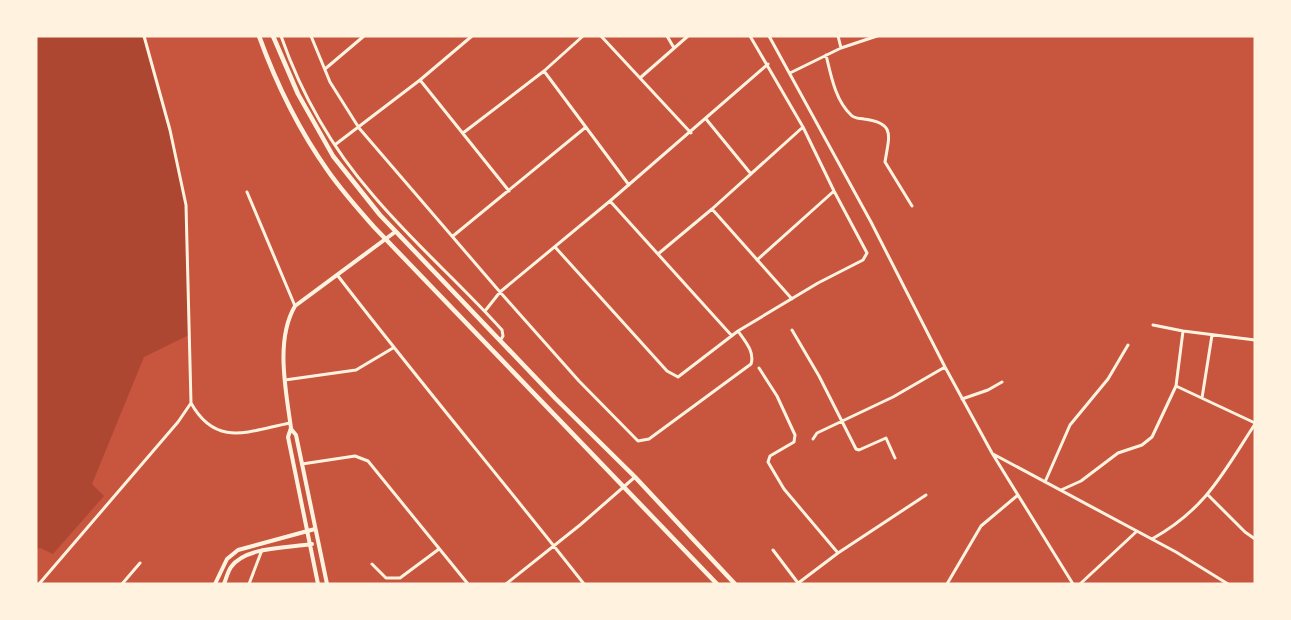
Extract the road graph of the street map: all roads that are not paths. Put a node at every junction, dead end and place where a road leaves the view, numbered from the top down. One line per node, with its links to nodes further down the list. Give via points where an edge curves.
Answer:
1 (144, 36): 68 (street, via 186,205)
2 (259, 36): 42 (main road, via 316,154)
3 (273, 36): 40 (main road, via 297,94 333,156)
4 (281, 36): 31 (street, via 292,67)
5 (311, 36): 20 (street)
6 (364, 36): 20 (street)
7 (472, 36): 24 (street)
8 (584, 36): 21 (street)
9 (601, 36): 23 (street)
10 (667, 36): 16 (street)
11 (688, 36): 16 (street)
12 (750, 36): 19 (street)
13 (769, 36): 22 (street)
14 (838, 36): 17 (street)
15 (877, 36): 17 (street)
16 (674, 48): 23 (street)
17 (841, 48): 18 (street)
18 (826, 55): 22 (street); 38 (street, via 832,82 850,114 880,121 887,127 885,162)
19 (768, 64): 25 (street); 27 (street)
20 (325, 69): 28 (street)
21 (544, 71): 26 (street); 29 (street)
22 (790, 73): 61 (street)
23 (640, 78): 30 (street)
24 (420, 80): 28 (street); 29 (street)
25 (706, 119): 30 (street); 32 (street)
26 (586, 127): 33 (street); 34 (street)
27 (803, 127): 32 (street); 35 (street)
28 (359, 128): 31 (street); 41 (street)
29 (463, 133): 34 (street)
30 (691, 133): 33 (street)
31 (336, 144): 50 (street, via 371,194)
32 (751, 174): 39 (street)
33 (629, 185): 37 (street)
34 (509, 191): 41 (street)
35 (834, 191): 45 (street); 48 (street, via 866,256)
36 (247, 192): 49 (street)
37 (610, 201): 43 (street); 44 (street)
38 (912, 206)
39 (712, 209): 44 (street); 45 (street)
40 (395, 232): 42 (main road); 58 (main road)
41 (453, 236): 47 (street)
42 (385, 238): 46 (main road); 78 (main road)
43 (555, 247): 47 (street); 56 (street, via 673,375 685,374)
44 (657, 254): 56 (street)
45 (757, 260): 48 (street)
46 (338, 276): 49 (main road); 60 (street)
47 (500, 292): 50 (street); 53 (street, via 638,441 649,439 751,364 751,351)
48 (792, 299): 53 (street)
49 (295, 306): 63 (main road, via 285,342)
50 (485, 311): 58 (street, via 501,330)
51 (1153, 325): 54 (street)
52 (792, 330): 69 (street)
53 (738, 331): 56 (street)
54 (1183, 331): 55 (street); 65 (street)
55 (1212, 335): 57 (street); 67 (street)
56 (732, 336)
57 (1255, 340)
58 (500, 341): 76 (main road)
59 (1128, 345): 77 (street, via 1108,379 1070,425)
60 (393, 348): 63 (street, via 356,370); 90 (street)
61 (945, 367): 66 (street); 69 (street)
62 (759, 368): 94 (street, via 795,435 794,442 770,456 768,462 784,489)
63 (284, 380): 71 (main road)
64 (1002, 382): 66 (street)
65 (1176, 386): 67 (street); 79 (street, via 1152,437 1118,453 1081,481)
66 (962, 399): 73 (street)
67 (1202, 399): 70 (street)
68 (191, 403): 71 (street, via 201,419 225,433); 97 (street)
69 (843, 421): 72 (street); 74 (street, via 854,447 859,450 886,438)
70 (1255, 424): 82 (street)
71 (290, 426): 75 (main road, via 296,435); 84 (main road, via 288,437)
72 (813, 439)
73 (992, 453): 77 (street); 81 (street)
74 (895, 458)
75 (301, 464): 83 (main road); 91 (street, via 364,458)
76 (635, 477): 78 (street); 108 (main road)
77 (1045, 482): 79 (street)
78 (624, 488): 90 (street); 107 (main road)
79 (1061, 490): 85 (street)
80 (926, 495): 94 (street)
81 (1018, 495): 110 (street, via 981,526); 111 (street)
82 (1208, 495): 86 (street); 87 (street, via 1197,508)
83 (315, 530): 84 (main road); 88 (main road)
84 (308, 531): 89 (main road); 99 (main road, via 238,550 227,559)
85 (1136, 532): 87 (street); 112 (street)
86 (1255, 538)
87 (1152, 539): 113 (street)
88 (318, 543): 89 (main road); 103 (main road)
89 (310, 544): 92 (main road); 102 (main road)
90 (554, 546): 105 (street); 106 (street)
91 (439, 549): 96 (street, via 396,579 386,578); 104 (street)
92 (262, 550): 100 (main road, via 241,558 231,567); 101 (street)
93 (773, 550): 109 (street)
94 (838, 553): 109 (street)
95 (140, 563): 98 (street)
96 (372, 564)
97 (39, 584)
98 (122, 584)
99 (215, 584)
100 (224, 584)
101 (249, 584)
102 (318, 584)
103 (327, 584)
104 (468, 584)
105 (506, 584)
106 (584, 584)
107 (717, 584)
108 (735, 584)
109 (797, 584)
110 (947, 584)
111 (1073, 584)
112 (1080, 584)
113 (1228, 584)

